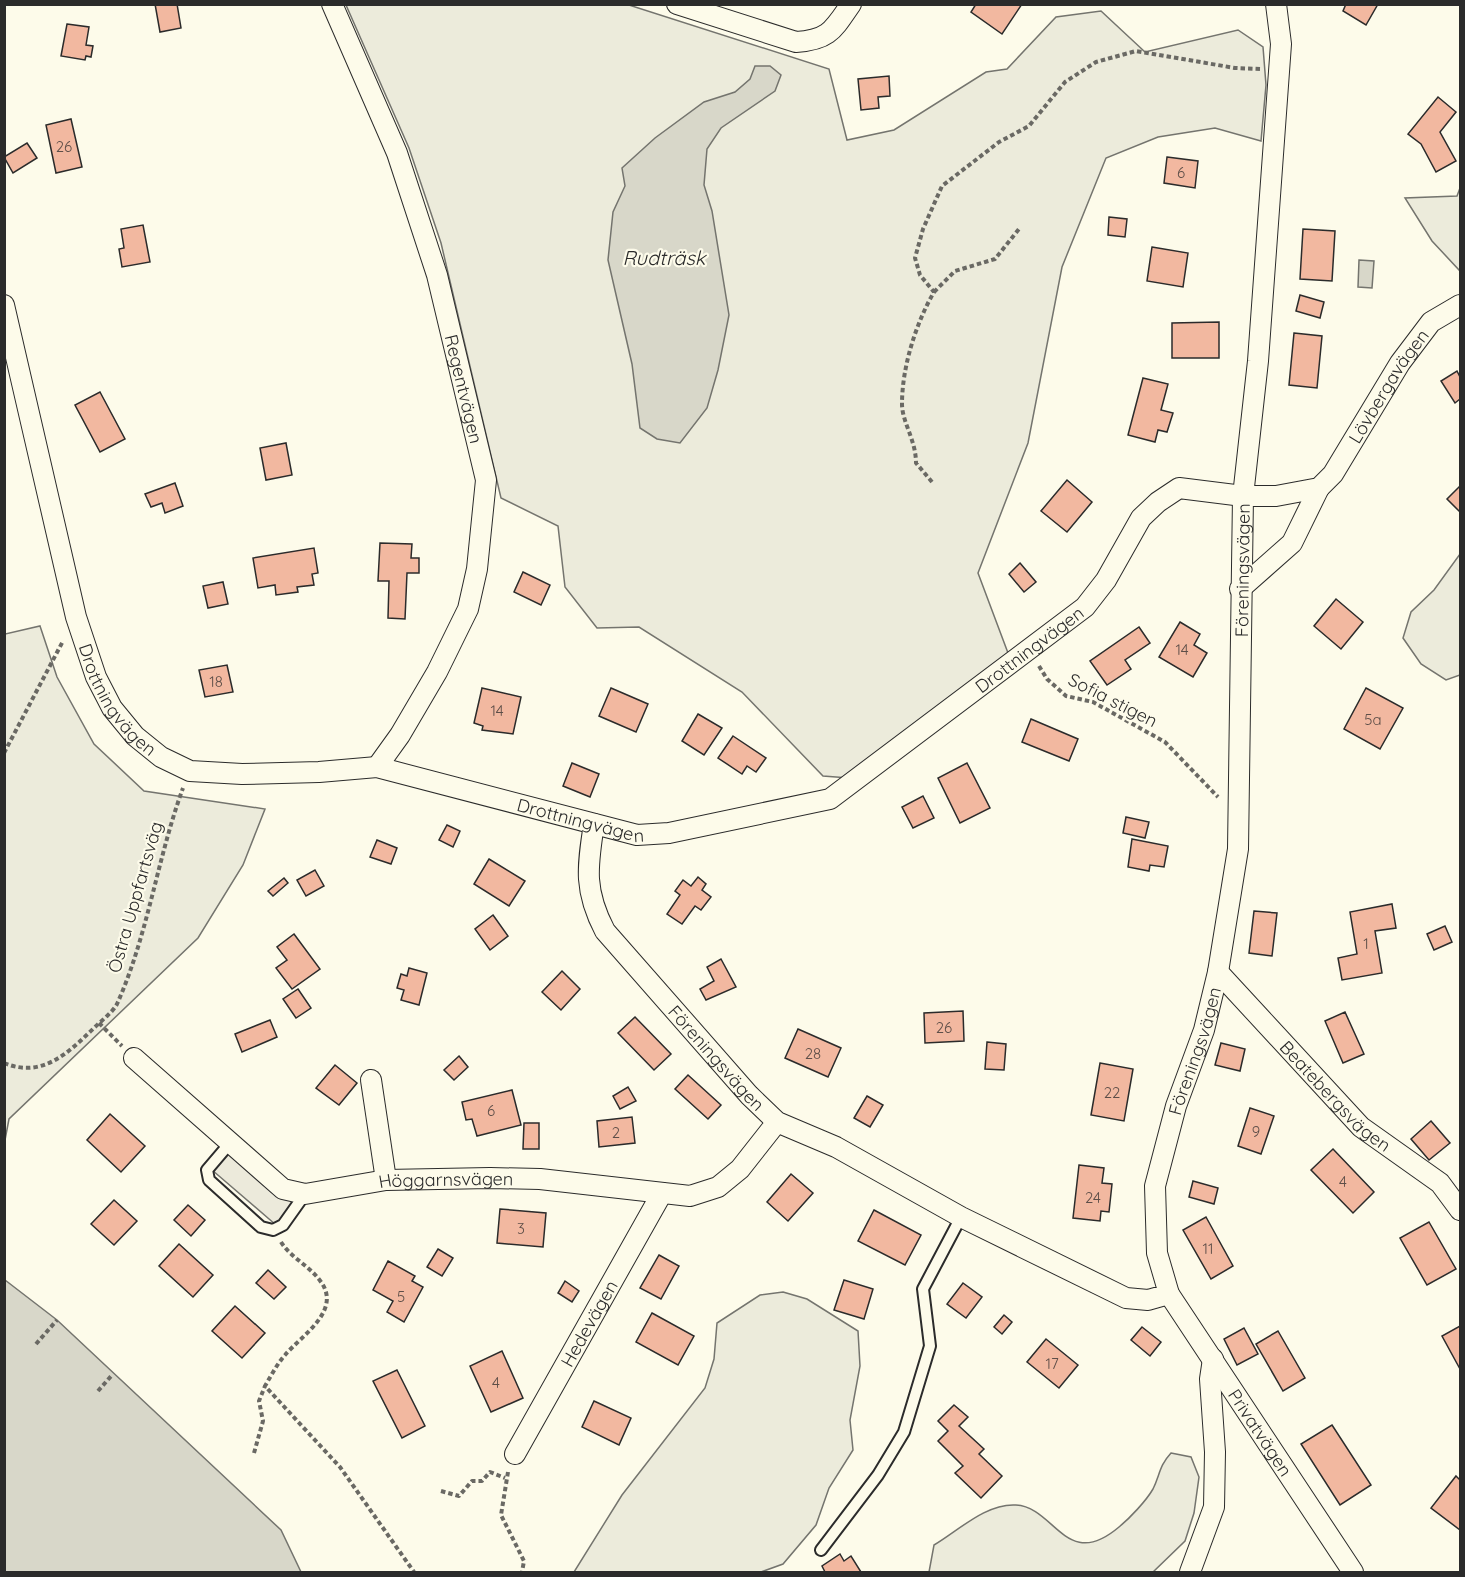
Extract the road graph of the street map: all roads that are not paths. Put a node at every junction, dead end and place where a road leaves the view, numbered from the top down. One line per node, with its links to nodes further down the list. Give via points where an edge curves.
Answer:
1 (332, 4): 10 (street, Regentvägen, via 397,153 437,275 486,480 477,569 468,609 400,735)
2 (676, 4): 3 (street, via 796,42 816,41 830,33)
3 (851, 4)
4 (1276, 4): 8 (street, Föreningsvägen, via 1281,44 1258,361)
5 (4, 305): 10 (street, Drottningvägen, via 76,616 96,676 112,708 135,736 161,757 190,771 275,773)
6 (1461, 305): 7 (street, Lövbergavägen, via 1431,322 1333,474)
7 (1319, 488): 8 (street, Drottningvägen, via 1276,496); 9 (street, via 1292,543)
8 (1243, 496): 9 (street, Föreningsvägen); 11 (street, Drottningvägen, via 1179,488 1158,501 1141,518 1106,580 1085,607 830,799 669,833 637,835)
9 (1240, 589): 12 (street, Föreningsvägen, via 1238,849)
10 (377, 767): 11 (street, Drottningvägen)
11 (594, 824): 15 (street, Föreningsvägen, via 588,863 592,906 605,931 748,1095)
12 (1218, 972): 20 (street, Beatebergsvägen, via 1361,1127 1440,1183); 22 (street, Föreningsvägen, via 1155,1186 1157,1253)
13 (134, 1058): 16 (street)
14 (371, 1080): 17 (street)
15 (777, 1122): 18 (street, Höggarnsvägen, via 740,1169 718,1187 690,1196); 21 (street, Föreningsvägen, via 836,1147)
16 (230, 1143): 19 (street, via 284,1190); 19 (lane, via 207,1170 209,1180 261,1227 273,1230 283,1225)
17 (386, 1180): 18 (street, Höggarnsvägen, via 540,1179); 19 (street, Höggarnsvägen)
18 (662, 1193): 24 (street, Hedevägen)
19 (304, 1194)
20 (1461, 1210)
21 (961, 1217): 22 (street, Föreningsvägen, via 1126,1298 1148,1300); 25 (lane, via 924,1289 930,1346 904,1432 878,1475)
22 (1169, 1294): 23 (street, Privatvägen)
23 (1213, 1359): 26 (street, via 1210,1379 1214,1507); 27 (street, Privatvägen)
24 (515, 1454)
25 (821, 1550)
26 (1190, 1572)
27 (1353, 1572)

